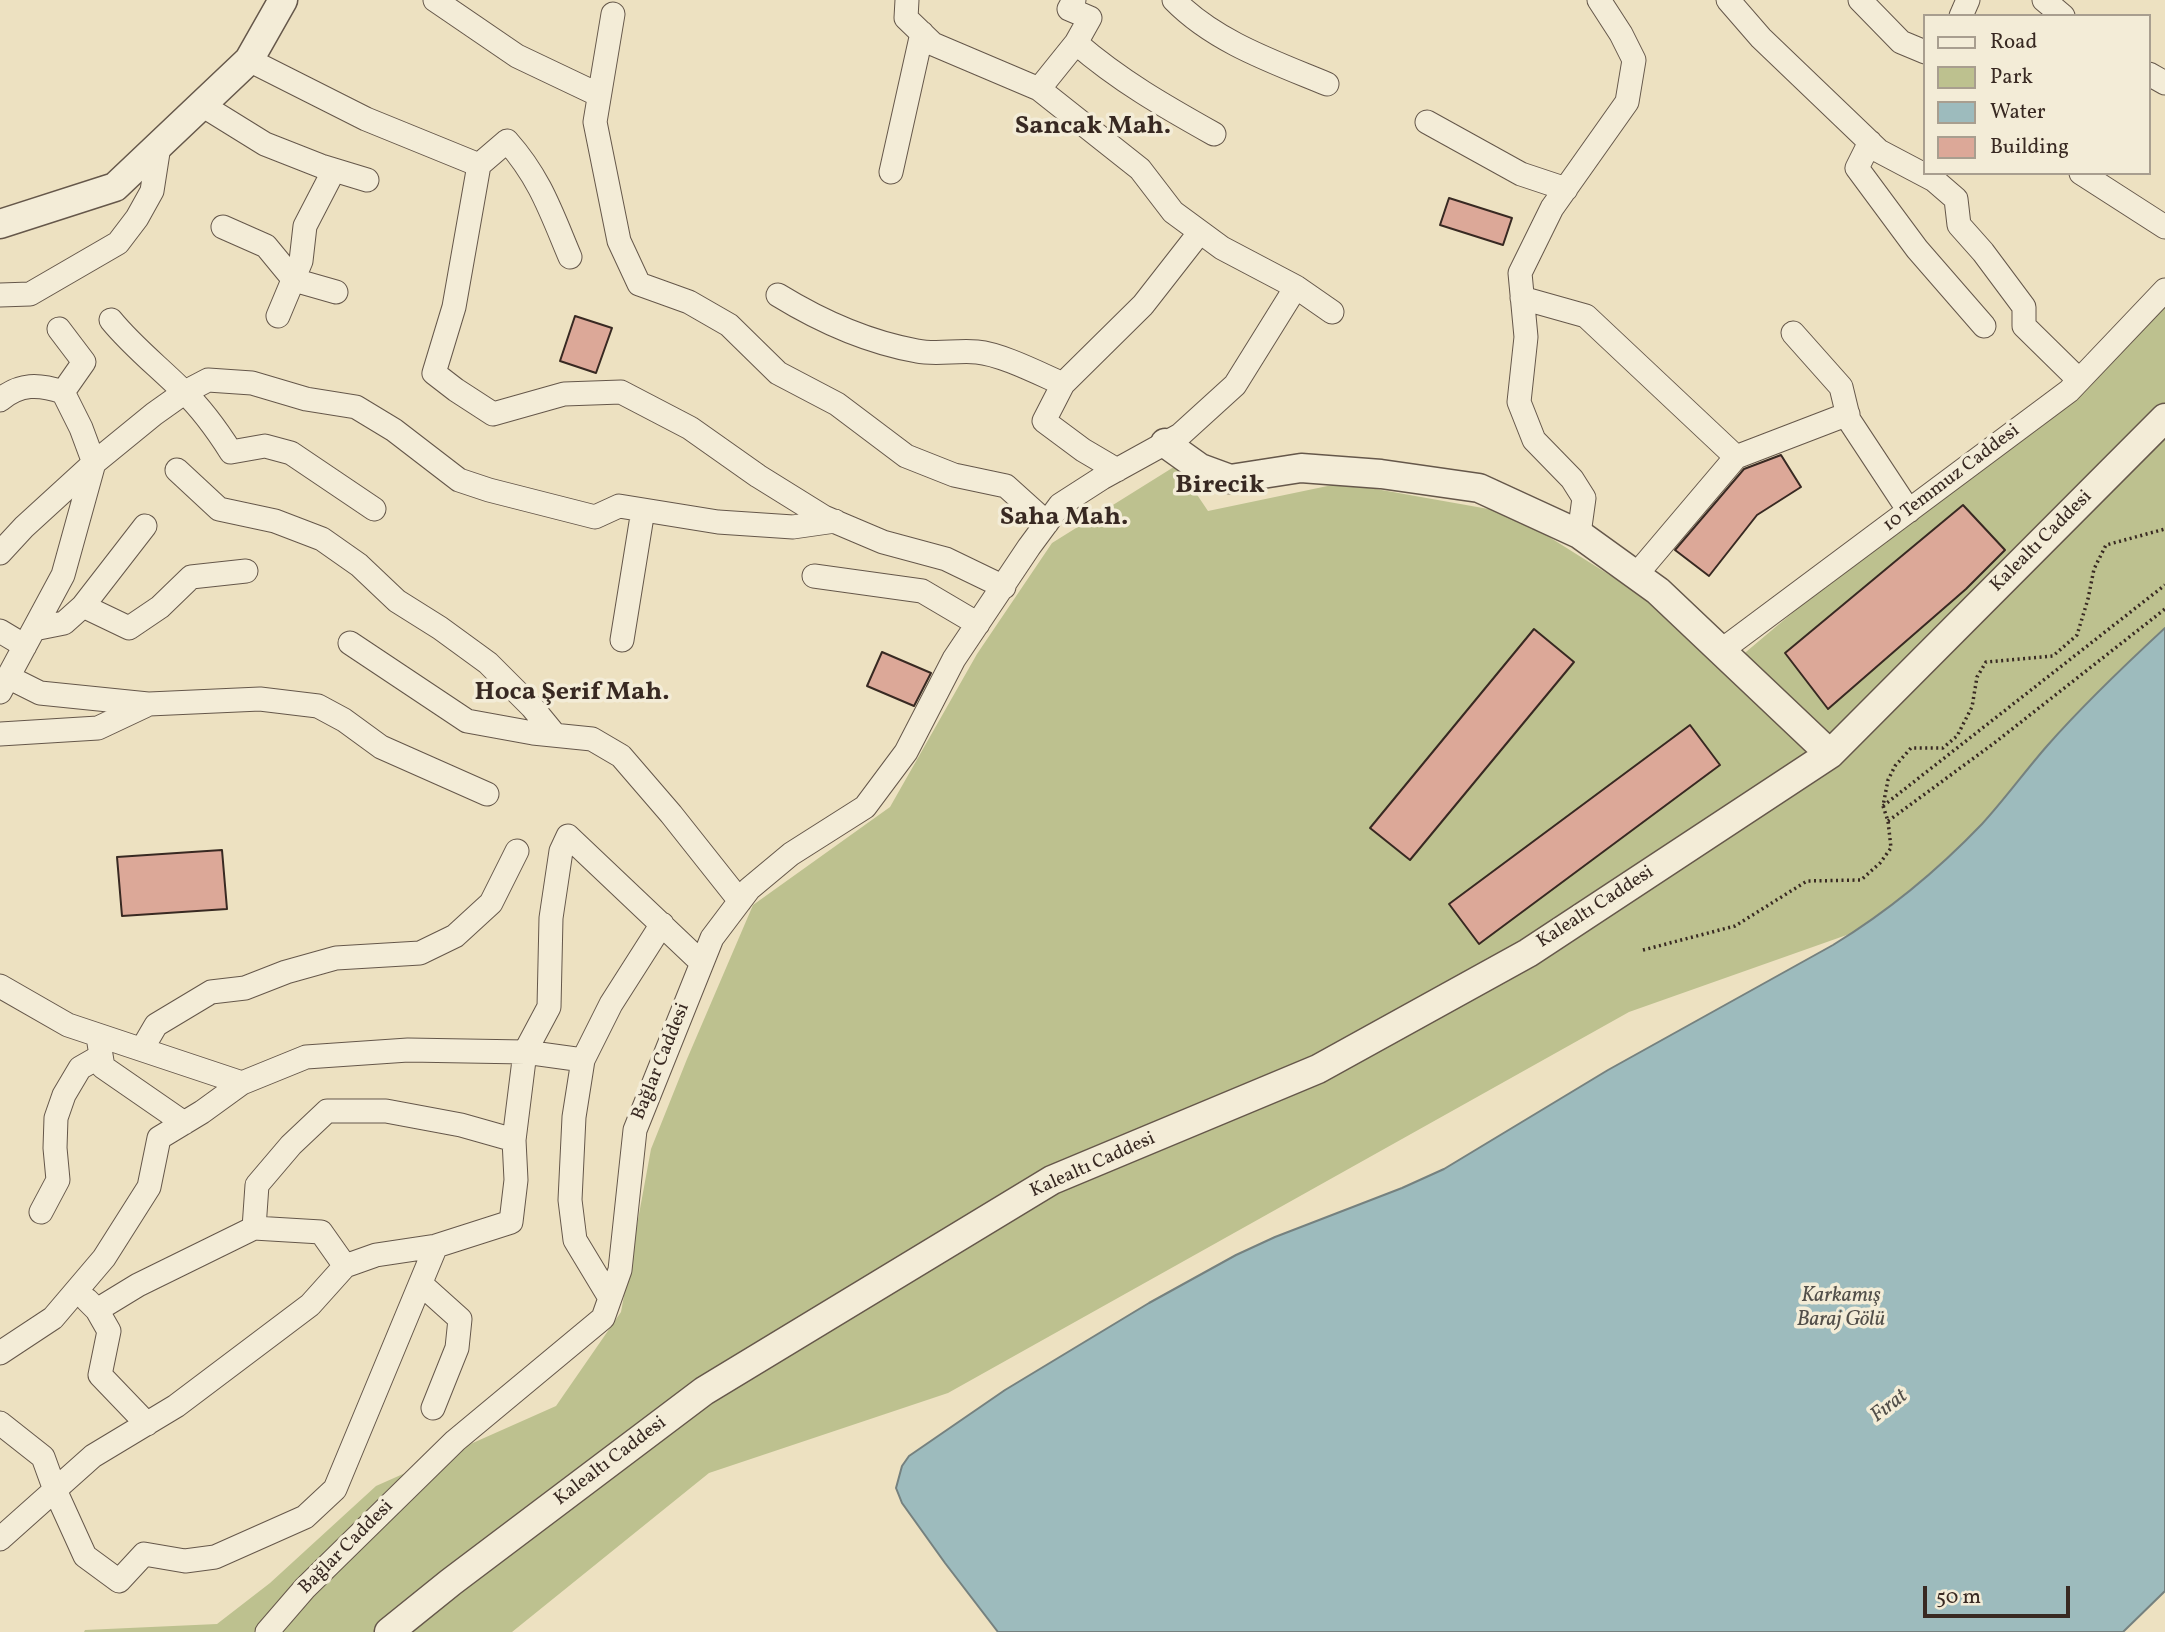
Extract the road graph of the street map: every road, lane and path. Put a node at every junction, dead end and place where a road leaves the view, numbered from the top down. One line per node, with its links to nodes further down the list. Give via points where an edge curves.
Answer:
1 (282, 0): 15 (street)
2 (435, 0): 18 (street, via 517,56)
3 (907, 0): 12 (street, via 906,18)
4 (1074, 0): 13 (street, via 1069,9 1090,18)
5 (1174, 0): 16 (street, via 1227,40)
6 (1599, 0): 31 (street, via 1634,60 1628,102)
7 (1728, 0): 22 (street)
8 (1860, 0): 14 (street, via 1901,42)
9 (2044, 0): 11 (street)
10 (613, 14): 18 (street)
11 (2061, 14)
12 (922, 33): 17 (street, via 933,44); 26 (street)
13 (1076, 43): 17 (street); 21 (street, via 1154,101)
14 (1924, 52)
15 (249, 60): 19 (street); 24 (street, via 366,119)
16 (1327, 84)
17 (1039, 89): 35 (street, via 1140,169 1172,212)
18 (599, 95): 66 (street, via 595,122 616,228 639,284 688,302 729,325 778,373 837,404 906,456 954,475 1006,486)
19 (202, 105): 23 (street); 25 (street, via 265,144)
20 (1427, 122): 31 (street, via 1521,174)
21 (1214, 134)
22 (1870, 142): 27 (street); 47 (street, via 1857,168 1917,249)
23 (159, 146): 32 (street, via 115,187); 41 (street, via 152,191 118,243 30,294)
24 (479, 165): 36 (street, via 507,141 526,162 542,191); 65 (street, via 454,307 434,373 493,414 564,394 621,392 690,428 758,476)
25 (334, 170): 30 (street); 37 (street, via 305,226)
26 (891, 172)
27 (1924, 175)
28 (1925, 175): 50 (street, via 1956,198 1959,225 2024,307 2024,326)
29 (2084, 175): 34 (street)
30 (367, 180)
31 (1566, 189): 43 (street, via 1520,273)
32 (0, 224)
33 (223, 228): 37 (street, via 266,246)
34 (2165, 228)
35 (1200, 232): 38 (street); 51 (street, via 1143,305)
36 (570, 257)
37 (294, 280): 40 (street); 45 (street)
38 (1296, 287): 44 (street); 57 (street, Bağlar Caddesi, via 1235,385)
39 (2165, 290): 50 (street, 10 Temmuz Caddesi)
40 (336, 292)
41 (0, 295)
42 (778, 296): 51 (street, via 813,317 872,341 921,352 979,352)
43 (1522, 298): 58 (street, via 1586,316); 69 (street, via 1527,337 1519,402 1534,440 1584,498)
44 (1332, 312)
45 (278, 316)
46 (111, 320): 53 (street)
47 (1984, 326)
48 (59, 329): 52 (street, via 84,362)
49 (1793, 333): 55 (street, via 1841,387)
50 (2079, 380): 64 (street, 10 Temmuz Caddesi)
51 (1063, 384): 61 (street, via 1044,421)
52 (63, 392): 54 (street, via 41,385 10,392); 59 (street)
53 (185, 392): 59 (street); 62 (street, via 231,452 265,446 290,453); 63 (street, via 208,380 252,383 356,407 459,480 595,517 619,506)
54 (0, 400)
55 (1848, 414): 58 (street); 64 (street)
56 (2165, 418): 88 (street, Kalealtı Caddesi)
57 (1165, 443): 61 (street, Bağlar Caddesi); 69 (street, via 1200,468 1230,478 1301,468 1479,488)
58 (1735, 457): 72 (street)
59 (94, 463): 70 (street); 80 (street, via 63,575)
60 (177, 470): 87 (street, via 219,509 275,521 322,539 359,565 397,601 488,663)
61 (1117, 470): 66 (street, Bağlar Caddesi, via 1060,505)
62 (374, 509)
63 (643, 510): 65 (street, via 793,527); 81 (street)
64 (1909, 511): 83 (street, 10 Temmuz Caddesi)
65 (835, 521): 75 (street, via 883,542 946,559)
66 (1047, 523): 75 (street, Bağlar Caddesi)
67 (145, 526): 76 (street)
68 (2165, 529): 90 (path, via 2106,545 2094,569 2077,635 2053,656 1986,662 1957,736 1943,748 1911,748 1888,780)
69 (1580, 534): 72 (street)
70 (0, 553)
71 (246, 571): 76 (street, via 191,577 129,628)
72 (1636, 575): 83 (street)
73 (814, 576): 78 (street, via 922,591)
74 (2165, 585): 90 (path)
75 (1004, 587): 78 (street, Bağlar Caddesi)
76 (83, 606): 80 (street, via 64,623)
77 (2165, 609): 91 (path)
78 (978, 624): 93 (street, Bağlar Caddesi, via 954,659 906,752 866,807 791,854)
79 (0, 631): 80 (street)
80 (29, 637): 84 (street)
81 (622, 640)
82 (350, 643): 87 (street, via 467,721)
83 (1722, 650): 88 (street)
84 (4, 685): 85 (street)
85 (149, 704): 86 (street, via 98,728); 89 (street, via 260,699 318,706 381,747)
86 (0, 734)
87 (555, 735): 93 (street, via 592,739 621,756)
88 (1830, 754): 120 (street, Kalealtı Caddesi, via 1528,953 1318,1069 1052,1180 739,1370 694,1399)
89 (487, 794)
90 (1883, 806): 91 (path)
91 (1888, 821): 95 (path, via 1891,848 1861,880 1807,881 1735,926)
92 (517, 851): 99 (street, via 491,903 455,936 420,953 336,958 245,988 211,992 156,1025)
93 (740, 901): 96 (street, Bağlar Caddesi, via 712,938)
94 (662, 923): 96 (street); 100 (street, via 568,836 561,851 551,918 549,1007); 101 (street, via 611,1004)
95 (1643, 950)
96 (702, 963): 111 (street, Bağlar Caddesi, via 635,1130 620,1270)
97 (0, 986): 98 (street)
98 (100, 1045): 99 (street); 103 (street, via 103,1067); 105 (street, via 64,1095 56,1118 58,1180)
99 (142, 1049): 102 (street)
100 (525, 1052): 101 (street); 102 (street, via 408,1049 306,1057); 104 (street)
101 (583, 1060): 111 (street, via 574,1117 570,1200 575,1240)
102 (242, 1083): 103 (street)
103 (184, 1123): 110 (street, via 159,1138 149,1188 104,1258)
104 (514, 1140): 106 (street, via 386,1111 327,1111 290,1144 257,1185); 107 (street, via 511,1222)
105 (41, 1212)
106 (254, 1228): 108 (street, via 321,1232); 112 (street)
107 (436, 1246): 108 (street, via 376,1255); 109 (street)
108 (345, 1266): 116 (street, via 310,1305)
109 (421, 1284): 114 (street, via 460,1319 457,1348); 117 (street, via 335,1489 305,1517 215,1557 185,1562 144,1553 119,1581 85,1556)
110 (76, 1290): 112 (street); 113 (street, via 52,1318)
111 (610, 1298): 119 (street, Bağlar Caddesi, via 603,1318 455,1441 305,1588)
112 (97, 1310): 116 (street, via 109,1331 100,1375)
113 (0, 1353)
114 (433, 1408)
115 (0, 1423): 117 (street, via 43,1457)
116 (147, 1424): 117 (street, via 93,1456)
117 (55, 1490): 118 (street)
118 (0, 1539)
119 (267, 1632)
120 (389, 1632)

